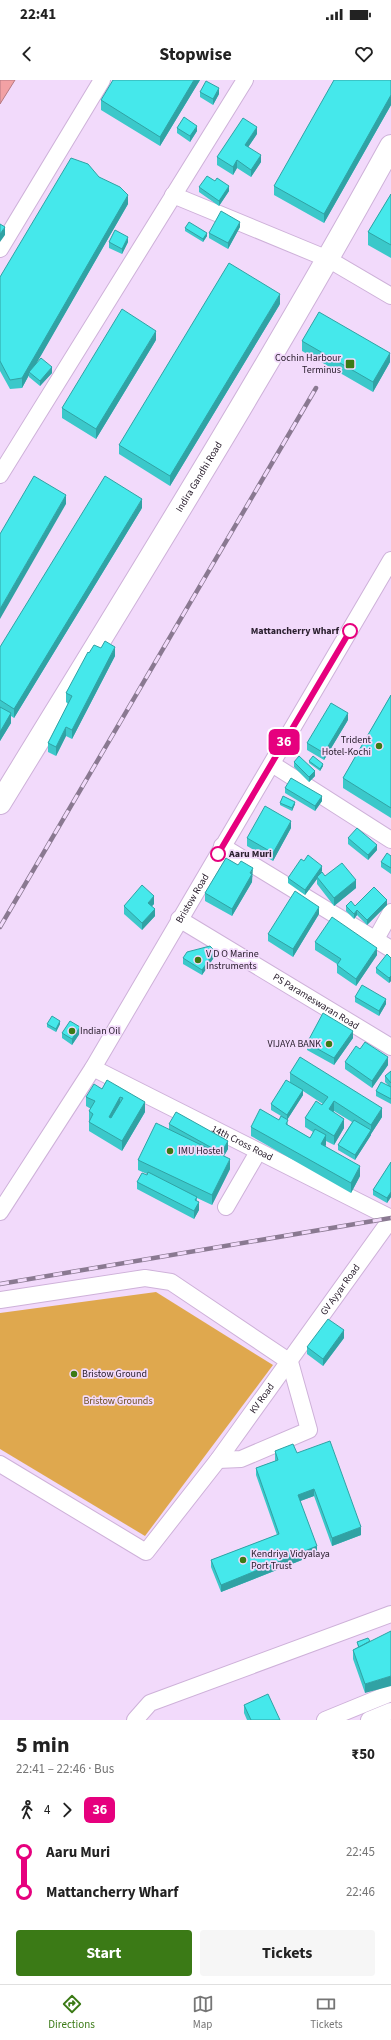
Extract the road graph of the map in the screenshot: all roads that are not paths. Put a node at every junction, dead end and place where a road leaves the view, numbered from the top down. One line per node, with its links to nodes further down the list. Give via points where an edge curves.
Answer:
1 (102, 80): 5 (street)
2 (245, 80): 4 (street)
3 (391, 146): 6 (highway, Indira Gandhi Road)
4 (173, 195): 6 (street); 8 (street)
5 (0, 250)
6 (328, 259): 7 (street); 11 (highway, Indira Gandhi Road)
7 (391, 296)
8 (0, 475)
9 (391, 560): 10 (street, Bristow Road)
10 (272, 764): 12 (street); 13 (street, Bristow Road)
11 (0, 803)
12 (391, 840)
13 (222, 846): 15 (street, Bristow Road); 16 (street)
14 (391, 912): 16 (street)
15 (179, 919): 18 (street, PS Parameswaran Road); 19 (street, Bristow Road)
16 (376, 940): 17 (street)
17 (391, 949)
18 (391, 1047)
19 (93, 1068): 20 (street, 14th Cross Road); 22 (street, Bristow Road)
20 (258, 1152): 21 (street); 23 (street, 14th Cross Road)
21 (226, 1207)
22 (0, 1212)
23 (391, 1219): 25 (street, GV Ayyar Road)
24 (0, 1300): 25 (street, via 145,1278 172,1282)
25 (290, 1362): 26 (street, KV Road); 26 (street, via 309,1430 241,1459)
26 (218, 1460): 27 (street, KV Road, via 146,1552)
27 (0, 1464)
28 (391, 1614): 31 (street, via 150,1703)
29 (391, 1693): 32 (street)
30 (391, 1711): 33 (street)
31 (135, 1720)
32 (325, 1720)
33 (369, 1720)

